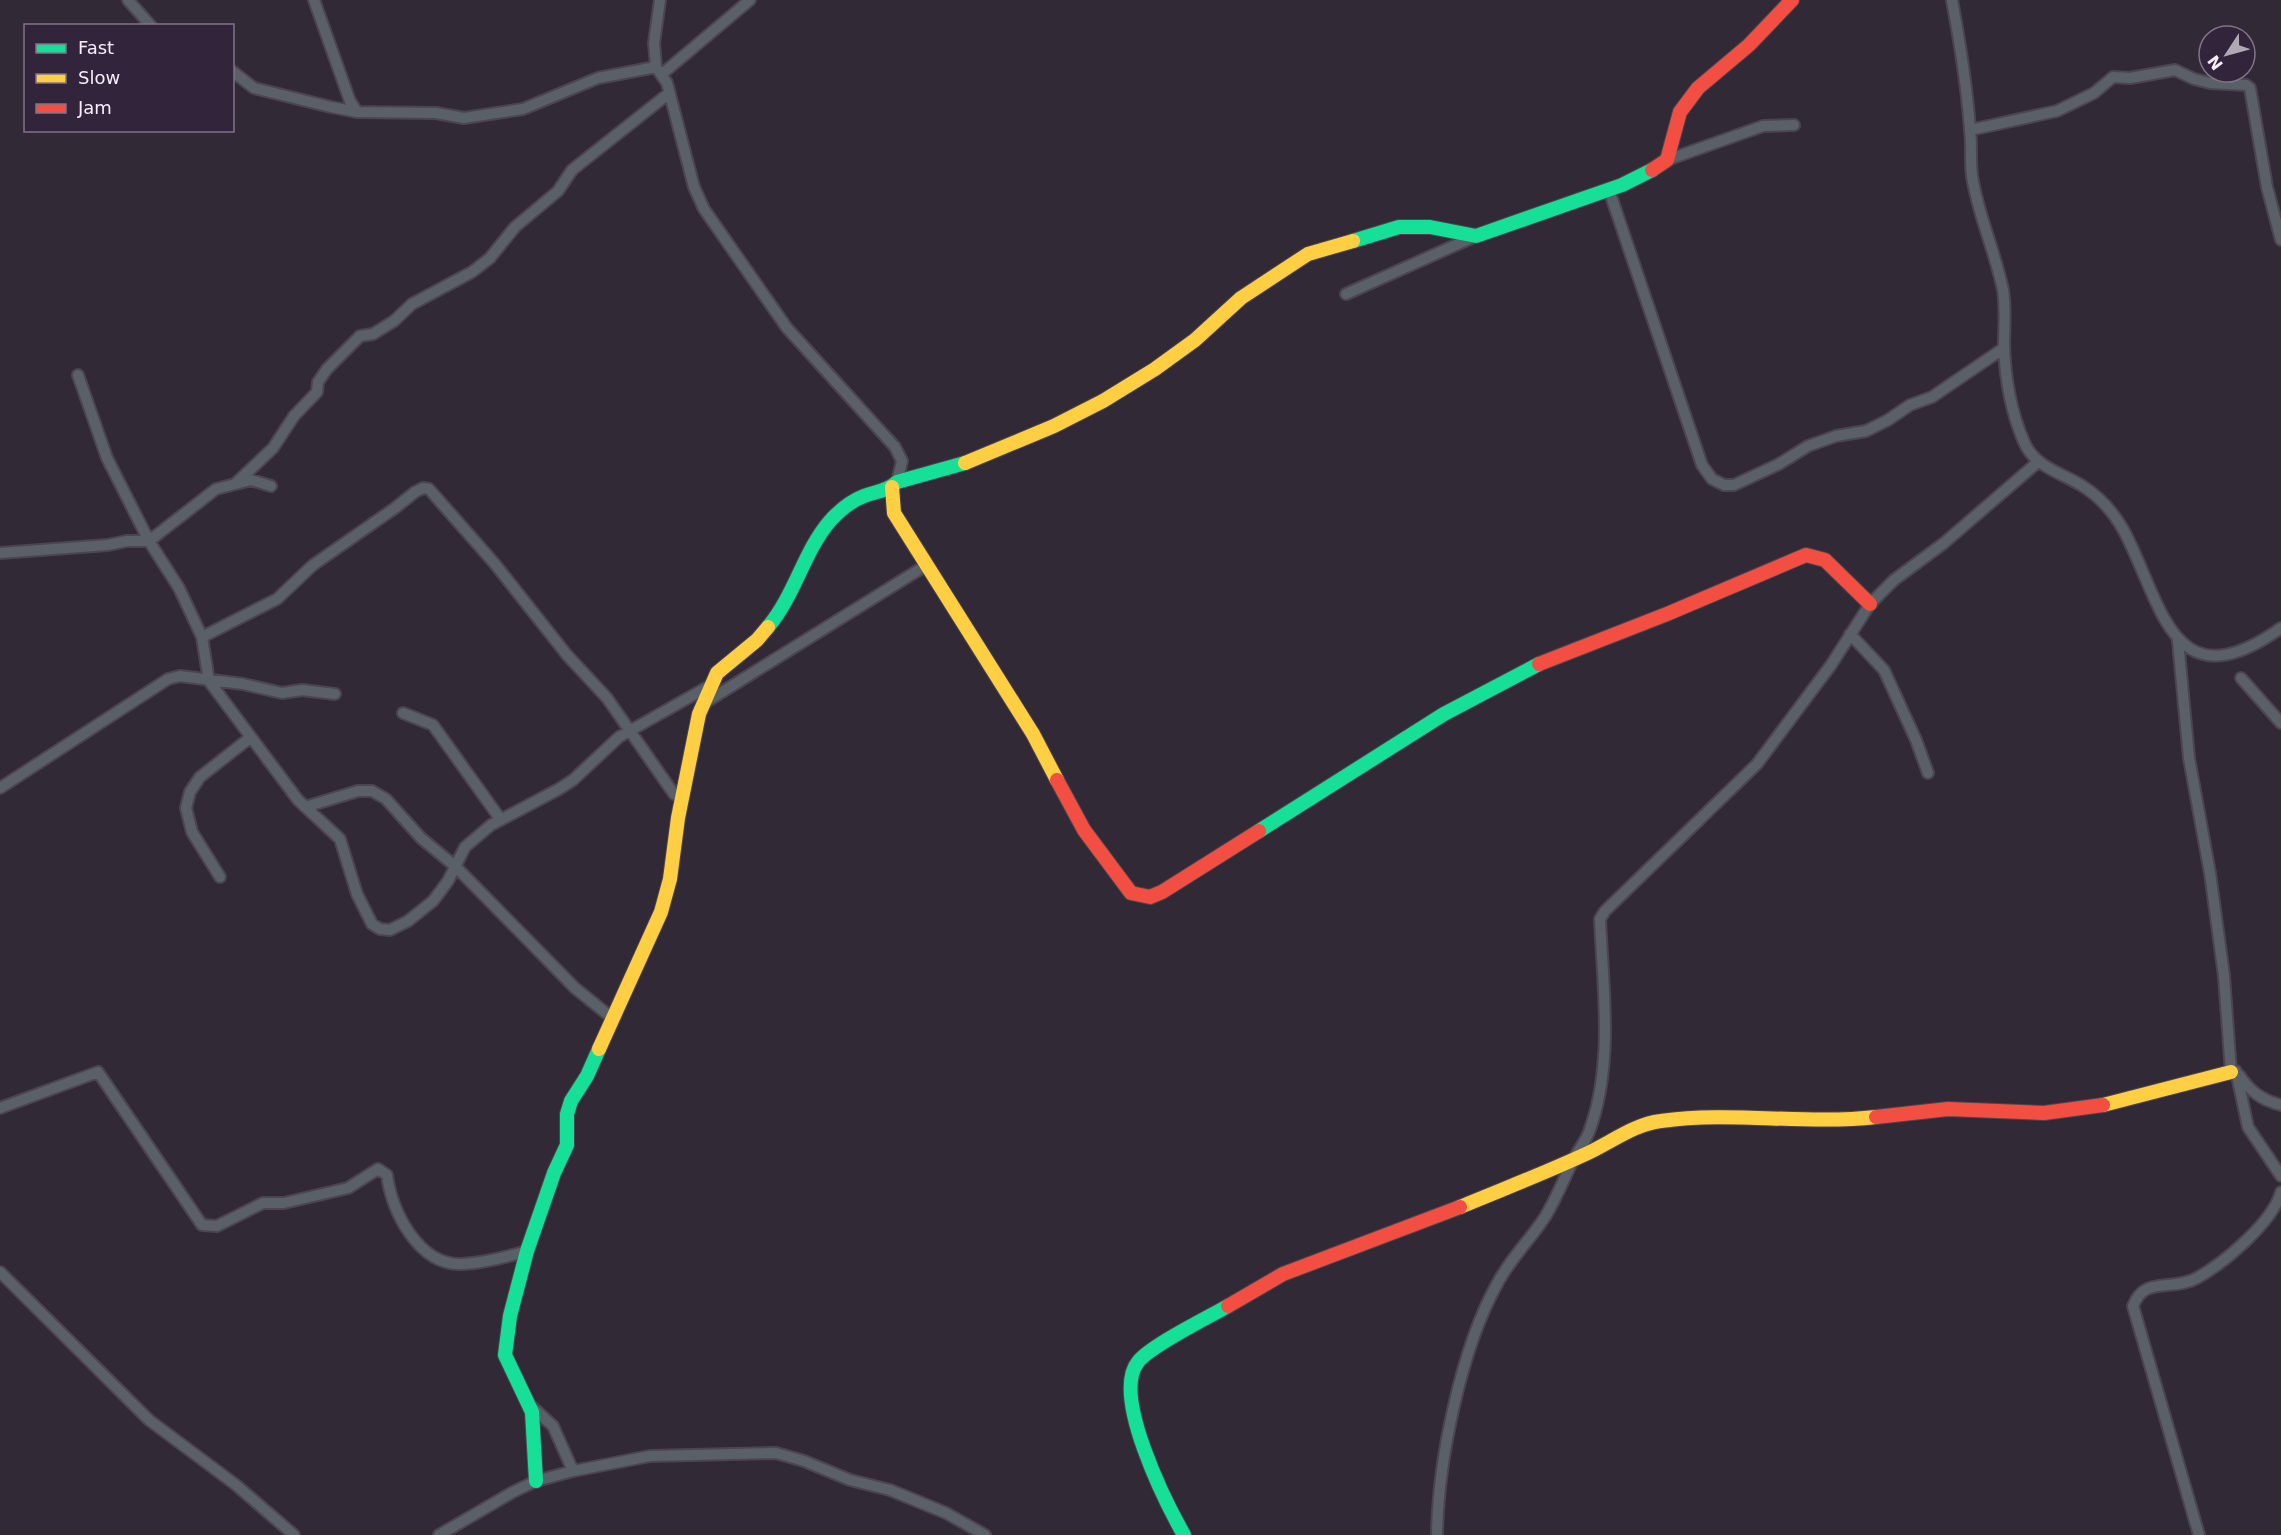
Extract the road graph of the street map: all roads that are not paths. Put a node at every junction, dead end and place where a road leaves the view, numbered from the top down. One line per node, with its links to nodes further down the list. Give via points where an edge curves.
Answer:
1 (128, 0): 7 (street)
2 (314, 0): 11 (street)
3 (660, 0): 8 (street, via 654,43)
4 (750, 0): 8 (street)
5 (1792, 0): 14 (street, via 1749,45 1698,88 1680,112)
6 (1952, 0): 13 (street)
7 (149, 24)
8 (659, 71): 10 (street); 11 (street, via 598,78 523,109 464,118 436,113)
9 (234, 73): 11 (street, via 254,88)
10 (668, 94): 22 (street, via 572,170 558,191 514,227 490,258 412,304 373,334 360,336 327,369 318,382 317,392 294,416 273,448); 23 (street, via 694,187 708,217 786,328 896,447 902,461)
11 (357, 112)
12 (1794, 125): 14 (street, via 1763,126)
13 (1970, 130): 17 (street, via 2057,111 2094,93 2113,77 2175,70 2210,83 2246,85 2250,88 2267,187); 19 (street, via 1972,175 2002,289)
14 (1667, 159): 15 (street)
15 (1609, 190): 16 (street); 19 (street, via 1702,465 1712,479 1724,485 1779,464 1808,446 1866,431 1932,397)
16 (1476, 236): 18 (street); 23 (street, via 1430,227 1399,227 1308,254 1240,298 1195,340 1155,369 1103,401 971,461)
17 (2281, 240)
18 (1346, 294)
19 (2004, 348): 21 (street, via 2010,397 2024,442)
20 (78, 375): 25 (street, via 107,458)
21 (2038, 462): 28 (street); 32 (street, via 2084,487 2107,506 2132,546 2159,612)
22 (235, 484): 24 (street, via 251,480); 25 (street, via 216,489)
23 (894, 484): 27 (street, via 894,513); 35 (street, via 861,497 830,521 774,623 726,664)
24 (271, 486)
25 (149, 541): 26 (street); 31 (street, via 179,588)
26 (0, 553)
27 (925, 566): 28 (street, via 1033,734 1084,830 1121,882 1140,897 1162,892 1444,714 1547,659 1667,614 1788,561 1806,555 1825,560); 37 (street)
28 (1870, 604): 30 (street)
29 (2281, 628): 32 (street, via 2262,642 2235,653 2196,652)
30 (1850, 634): 42 (street, via 1884,670); 53 (street, via 1757,764 1600,920 1605,1045 1596,1106)
31 (202, 637): 34 (street); 40 (street, via 277,599 302,572 423,488 429,489 607,698)
32 (2178, 641): 50 (street, via 2189,758 2210,873)
33 (2241, 678): 39 (street)
34 (209, 681): 36 (street, via 243,684 269,692); 41 (street); 43 (street, via 180,676 168,679)
35 (711, 685): 37 (street); 40 (street)
36 (335, 694)
37 (706, 702): 44 (street, via 699,714)
38 (403, 713): 46 (street, via 433,725)
39 (2281, 723)
40 (630, 732): 44 (street, via 668,787); 46 (street, via 611,744 573,780)
41 (251, 737): 45 (street); 48 (street, via 200,777 186,808 192,832)
42 (1928, 772)
43 (0, 788)
44 (683, 797): 49 (street, via 661,912)
45 (304, 807): 47 (street, via 358,791 372,791); 47 (street, via 340,839 357,894 372,924 380,929 390,930 408,921 433,901)
46 (501, 820): 47 (street, via 465,847)
47 (456, 867): 49 (street, via 575,987)
48 (220, 877)
49 (612, 1018): 56 (street, via 569,1108 567,1145)
50 (2234, 1072): 51 (street, via 2260,1098); 53 (street, via 2092,1108 2044,1113 1948,1109 1842,1121 1659,1120); 54 (street, via 2248,1127)
51 (2281, 1105)
52 (0, 1108): 56 (street, via 98,1072 202,1225 217,1226 263,1203 284,1203 348,1188 378,1169 387,1175 392,1201 404,1226 440,1259 461,1264)
53 (1575, 1157): 64 (street, via 1438,1217 1283,1274 1138,1360 1132,1371 1131,1387 1147,1461); 65 (street, via 1544,1218 1507,1267 1484,1314 1454,1408 1437,1508)
54 (2281, 1177)
55 (2281, 1192): 66 (street, via 2268,1219 2221,1260 2179,1286 2150,1286 2141,1291 2133,1306)
56 (527, 1251): 58 (street, via 510,1316 505,1354)
57 (0, 1272): 61 (street, via 148,1420 236,1485)
58 (529, 1404): 59 (street, via 553,1426); 60 (street)
59 (573, 1471): 60 (street); 63 (street, via 650,1456 776,1453 890,1490)
60 (536, 1481): 62 (street)
61 (294, 1535)
62 (439, 1535)
63 (985, 1535)
64 (1184, 1535)
65 (1437, 1535)
66 (2199, 1535)

